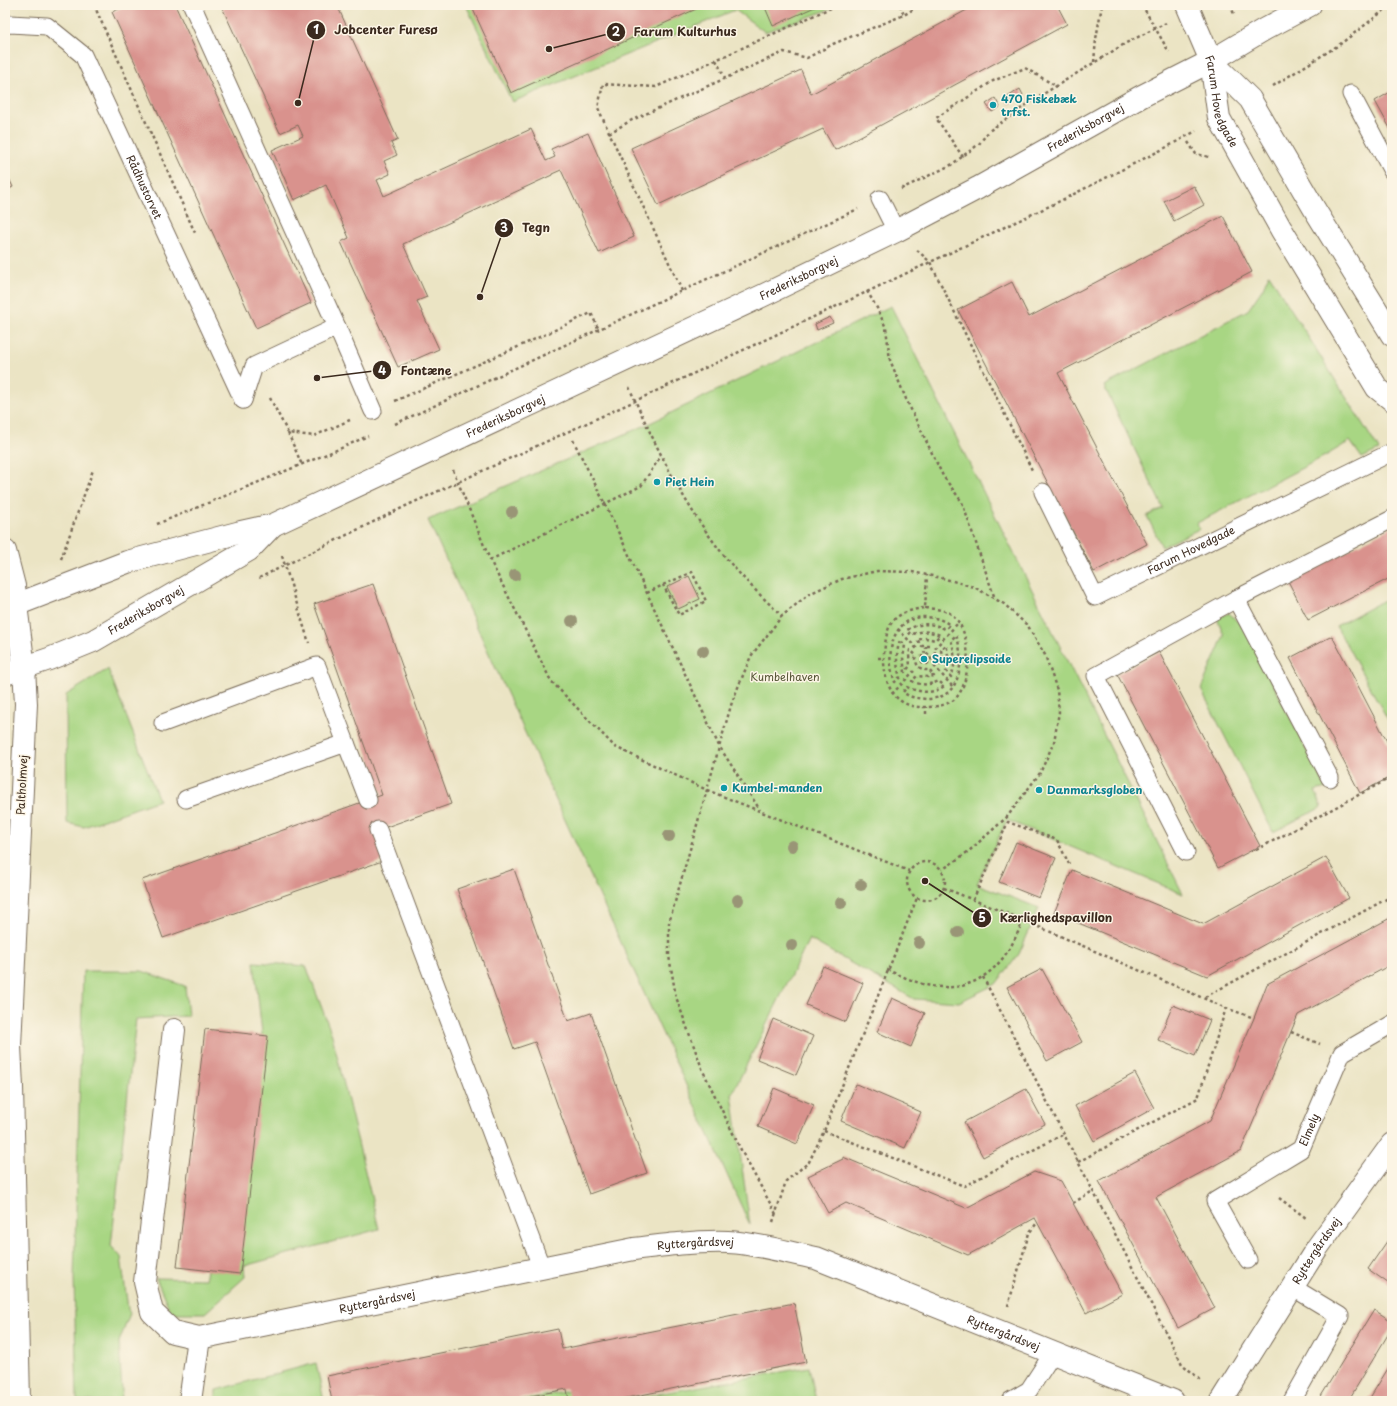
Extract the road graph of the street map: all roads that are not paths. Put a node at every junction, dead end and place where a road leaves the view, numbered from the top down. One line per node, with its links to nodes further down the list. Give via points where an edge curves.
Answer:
1 (192, 5): 10 (lane)
2 (1187, 5): 5 (street)
3 (1310, 5): 5 (street, Frederiksborgvej)
4 (5, 25): 10 (lane, Rådhustorvet, via 47,26 83,55 243,400 254,366)
5 (1211, 61): 9 (street, Frederiksborgvej); 11 (street, Farum Hovedgade, via 1250,100); 12 (street, Farum Hovedgade, via 1219,118 1281,229 1377,388)
6 (1351, 94): 7 (lane)
7 (1392, 171)
8 (880, 199): 9 (lane)
9 (896, 231): 17 (street, Frederiksborgvej)
10 (337, 327): 13 (lane)
11 (1392, 335)
12 (1392, 400)
13 (372, 411)
14 (1392, 452): 15 (lane, Farum Hovedgade, via 1095,597)
15 (1043, 492)
16 (1392, 519): 19 (lane)
17 (273, 525): 20 (street, Frederiksborgvej, via 127,562); 21 (street, Frederiksborgvej, via 249,550 100,637)
18 (5, 551): 20 (street, Paltholmvej, via 14,586)
19 (1236, 599): 24 (lane); 28 (lane, via 1096,676)
20 (11, 607): 21 (street, Paltholmvej)
21 (15, 671): 30 (street, Paltholmvej, via 26,704)
22 (163, 724): 23 (lane, via 317,666)
23 (346, 743): 25 (lane); 26 (lane)
24 (1330, 778)
25 (186, 799)
26 (368, 800)
27 (378, 830): 37 (lane)
28 (1186, 852)
29 (5, 990): 30 (street, Paltholmvej)
30 (11, 1021): 33 (street, Paltholmvej)
31 (1392, 1024): 36 (lane, Elmely, via 1342,1053 1301,1149 1215,1201)
32 (174, 1030): 39 (street, Ryttergårdsvej, via 145,1282 152,1312 173,1332)
33 (7, 1046): 34 (street, Paltholmvej)
34 (8, 1087): 42 (street, Paltholmvej)
35 (1392, 1144): 38 (street, Ryttergårdsvej)
36 (1248, 1260)
37 (542, 1269): 39 (street, Ryttergårdsvej); 40 (street, Ryttergårdsvej, via 634,1249 679,1243 730,1242 764,1247 816,1258)
38 (1292, 1287): 41 (street, Ryttergårdsvej); 46 (lane, via 1340,1316)
39 (199, 1338): 43 (street)
40 (1053, 1353): 44 (lane, via 1029,1390); 45 (street, Ryttergårdsvej)
41 (1222, 1400)
42 (19, 1401)
43 (190, 1401)
44 (1010, 1401)
45 (1173, 1401)
46 (1292, 1401)

